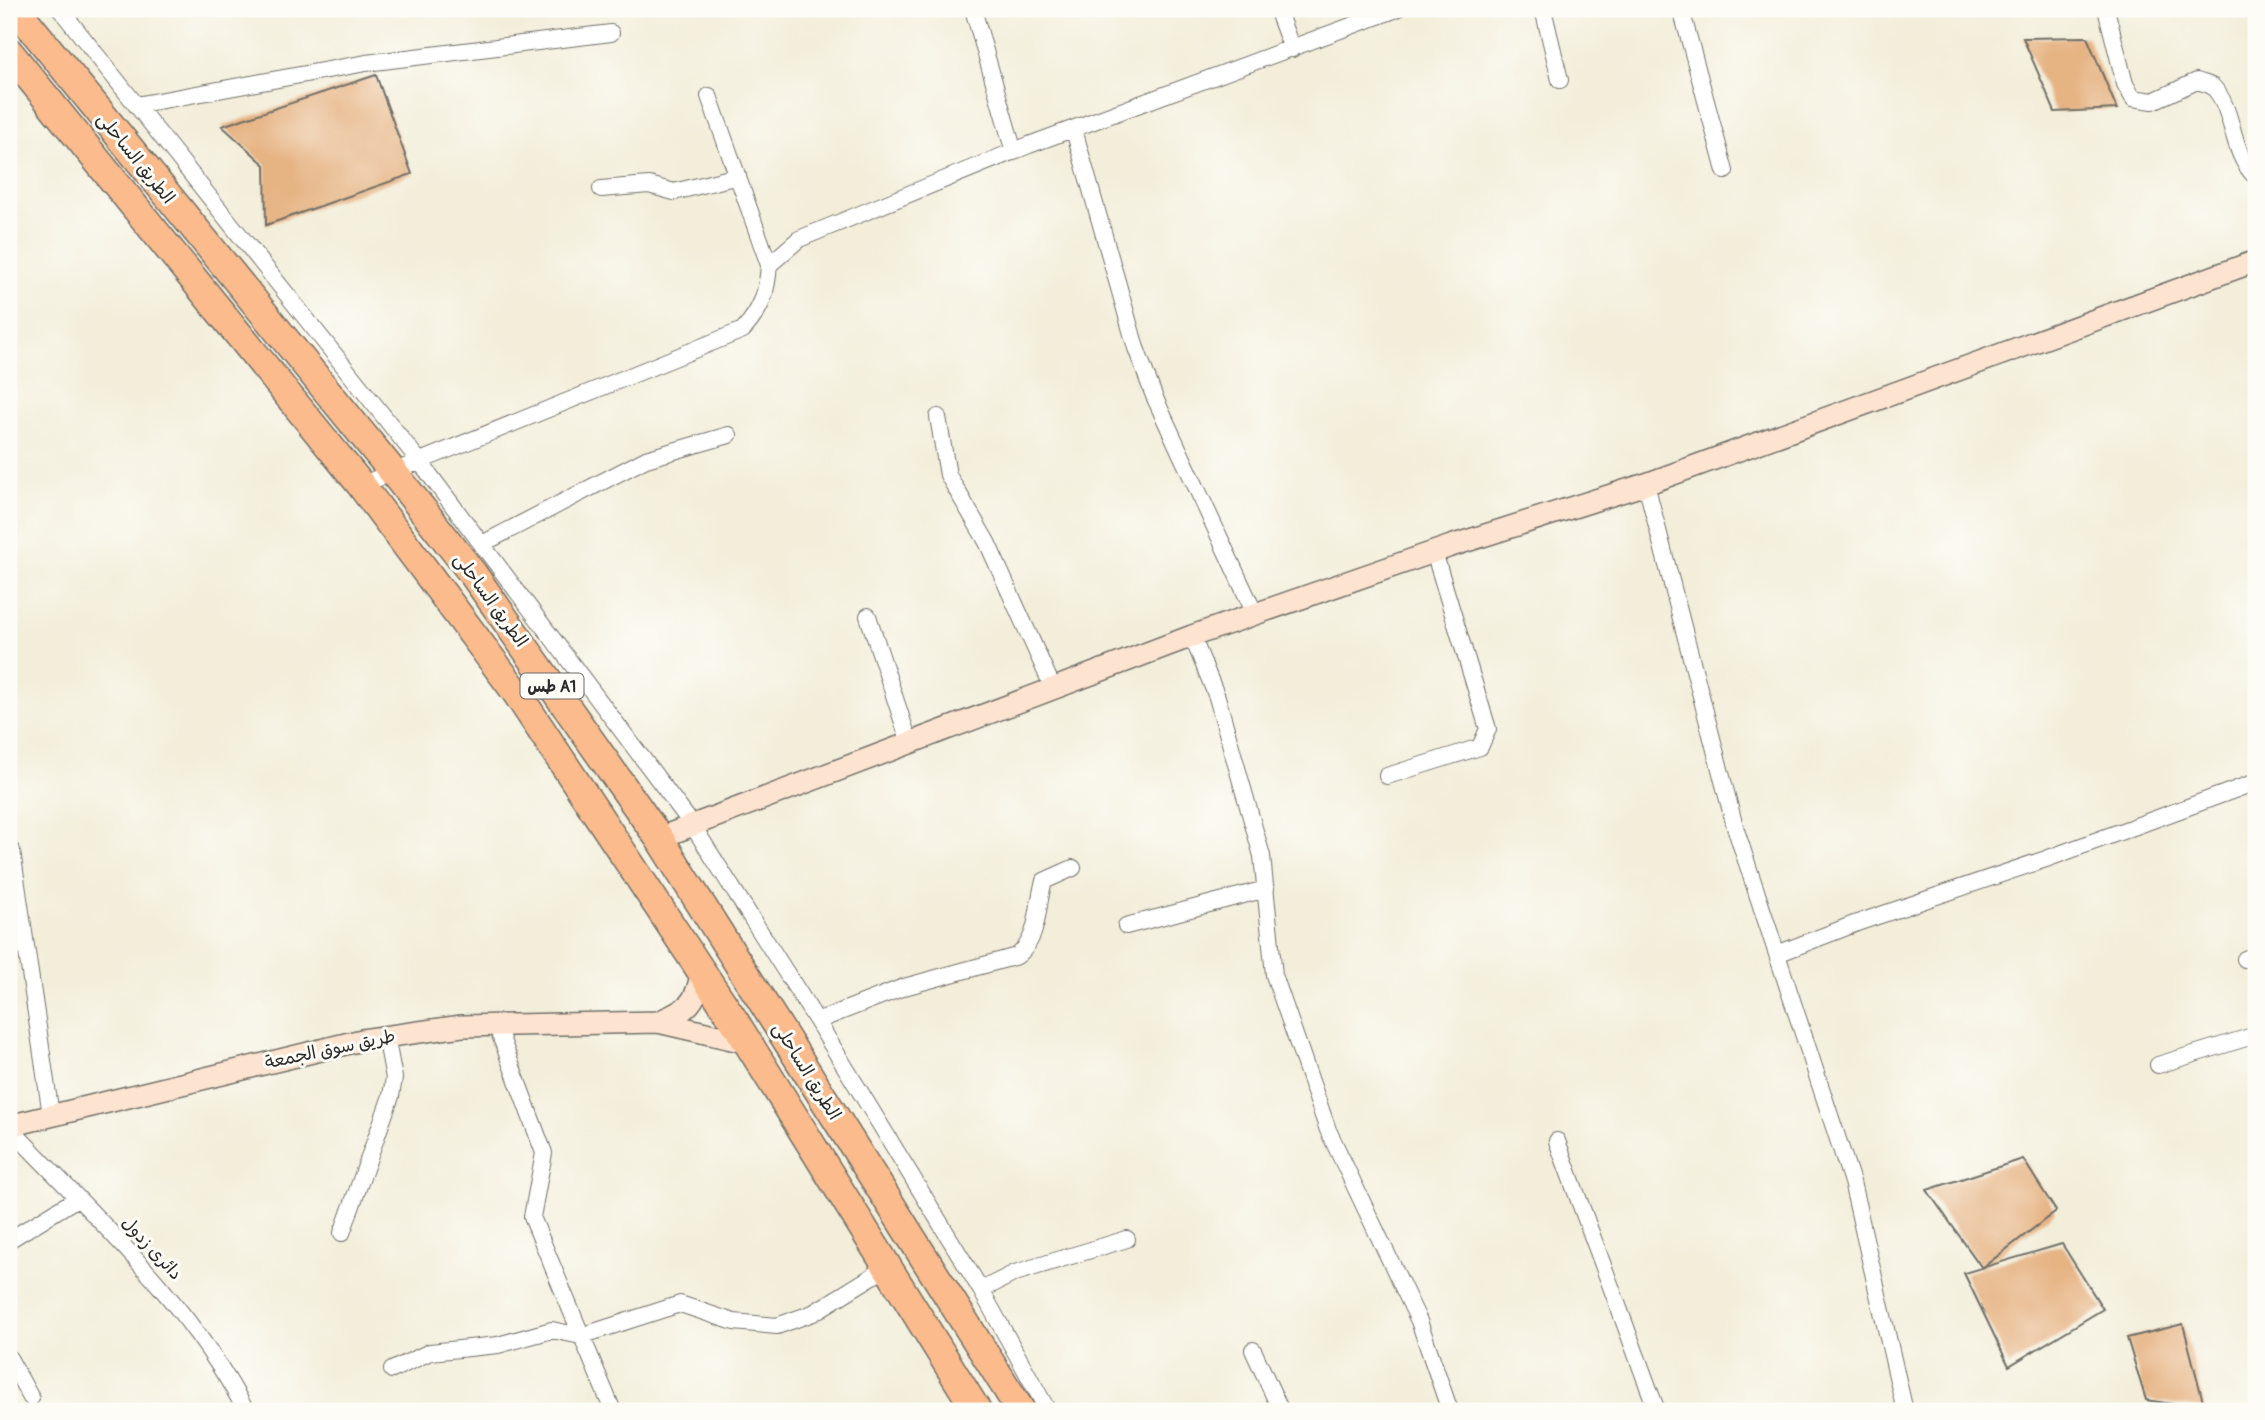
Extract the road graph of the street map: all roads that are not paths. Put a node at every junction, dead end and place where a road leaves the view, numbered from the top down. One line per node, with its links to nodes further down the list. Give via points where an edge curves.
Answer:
1 (16, 9): 26 (highway, الطريق الساحلى / طس A1)
2 (60, 9): 14 (street)
3 (973, 9): 16 (street)
4 (1277, 9): 10 (street)
5 (1397, 9): 10 (street)
6 (1543, 9): 12 (street)
7 (1681, 9): 17 (street)
8 (2106, 9): 19 (street, via 2125,84 2133,98 2153,101 2197,81 2212,87 2240,154)
9 (611, 33): 14 (street, via 366,63)
10 (1292, 49): 15 (street)
11 (9, 52): 28 (highway, الطريق الساحلى / طس A1)
12 (1560, 80)
13 (709, 96): 18 (street)
14 (136, 105): 25 (street)
15 (1074, 130): 16 (street); 31 (street, via 1140,360)
16 (1014, 152): 22 (street, via 799,239)
17 (1725, 171)
18 (738, 176): 20 (street, via 674,192 649,185); 22 (street)
19 (2256, 177)
20 (601, 189)
21 (2256, 261): 27 (street)
22 (769, 265): 25 (street, via 767,291 758,313 743,330)
23 (938, 417): 34 (street, via 948,475 987,542)
24 (729, 435): 29 (street, via 646,460)
25 (420, 462): 26 (street); 29 (street)
26 (393, 471): 28 (street); 39 (highway, الطريق الساحلى / طس A1, via 473,574)
27 (1646, 484): 30 (street); 44 (street, via 1735,827)
28 (361, 485): 45 (highway, الطريق الساحلى / طس A1, via 516,692)
29 (482, 544): 38 (street)
30 (1434, 552): 31 (street); 36 (street, via 1488,729 1480,747)
31 (1255, 614): 33 (street)
32 (868, 615): 35 (street)
33 (1192, 636): 34 (street); 42 (street, via 1217,698 1262,856)
34 (1052, 688): 35 (street)
35 (909, 741): 38 (street)
36 (1387, 776)
37 (2256, 782): 44 (street)
38 (691, 823): 39 (street); 46 (street)
39 (659, 838): 70 (highway, الطريق الساحلى / طس A1)
40 (12, 851): 53 (street)
41 (1073, 868): 46 (street, via 1044,881 1032,937 1017,956 904,987)
42 (1266, 890): 43 (street); 73 (street, via 1273,975 1315,1097 1419,1321)
43 (1126, 926)
44 (1777, 954): 75 (street, via 1852,1182)
45 (702, 970): 47 (street, طريق سوق الجمعة, via 698,995 683,1012); 51 (highway, الطريق الساحلى / طس A1)
46 (817, 1021): 61 (street)
47 (658, 1022): 48 (street, طريق سوق الجمعة); 51 (street, طريق سوق الجمعة)
48 (496, 1024): 50 (street, طريق سوق الجمعة); 62 (street, via 544,1153 533,1217)
49 (2256, 1035): 52 (street)
50 (387, 1036): 53 (street, طريق سوق الجمعة); 57 (street, via 394,1078 391,1096)
51 (749, 1043): 60 (highway, الطريق الساحلى / طس A1)
52 (2158, 1065)
53 (51, 1115): 54 (street, طريق سوق الجمعة)
54 (9, 1127): 56 (street, دائرى زدول)
55 (1557, 1141): 74 (street)
56 (76, 1199): 59 (street); 67 (street, دائرى زدول, via 139,1260 184,1313)
57 (342, 1233)
58 (1127, 1239): 61 (street, via 1015,1273)
59 (9, 1240)
60 (886, 1268): 62 (street, via 813,1313 778,1326 734,1322 680,1304); 69 (highway, الطريق الساحلى / طس A1)
61 (981, 1290): 71 (street)
62 (581, 1336): 65 (street, via 552,1330 498,1345 430,1352); 68 (street)
63 (1253, 1350): 72 (street)
64 (9, 1358): 66 (street)
65 (392, 1370)
66 (31, 1398)
67 (246, 1411)
68 (613, 1411)
69 (977, 1411)
70 (1021, 1411)
71 (1048, 1411)
72 (1281, 1411)
73 (1450, 1411)
74 (1657, 1411)
75 (1905, 1411)

